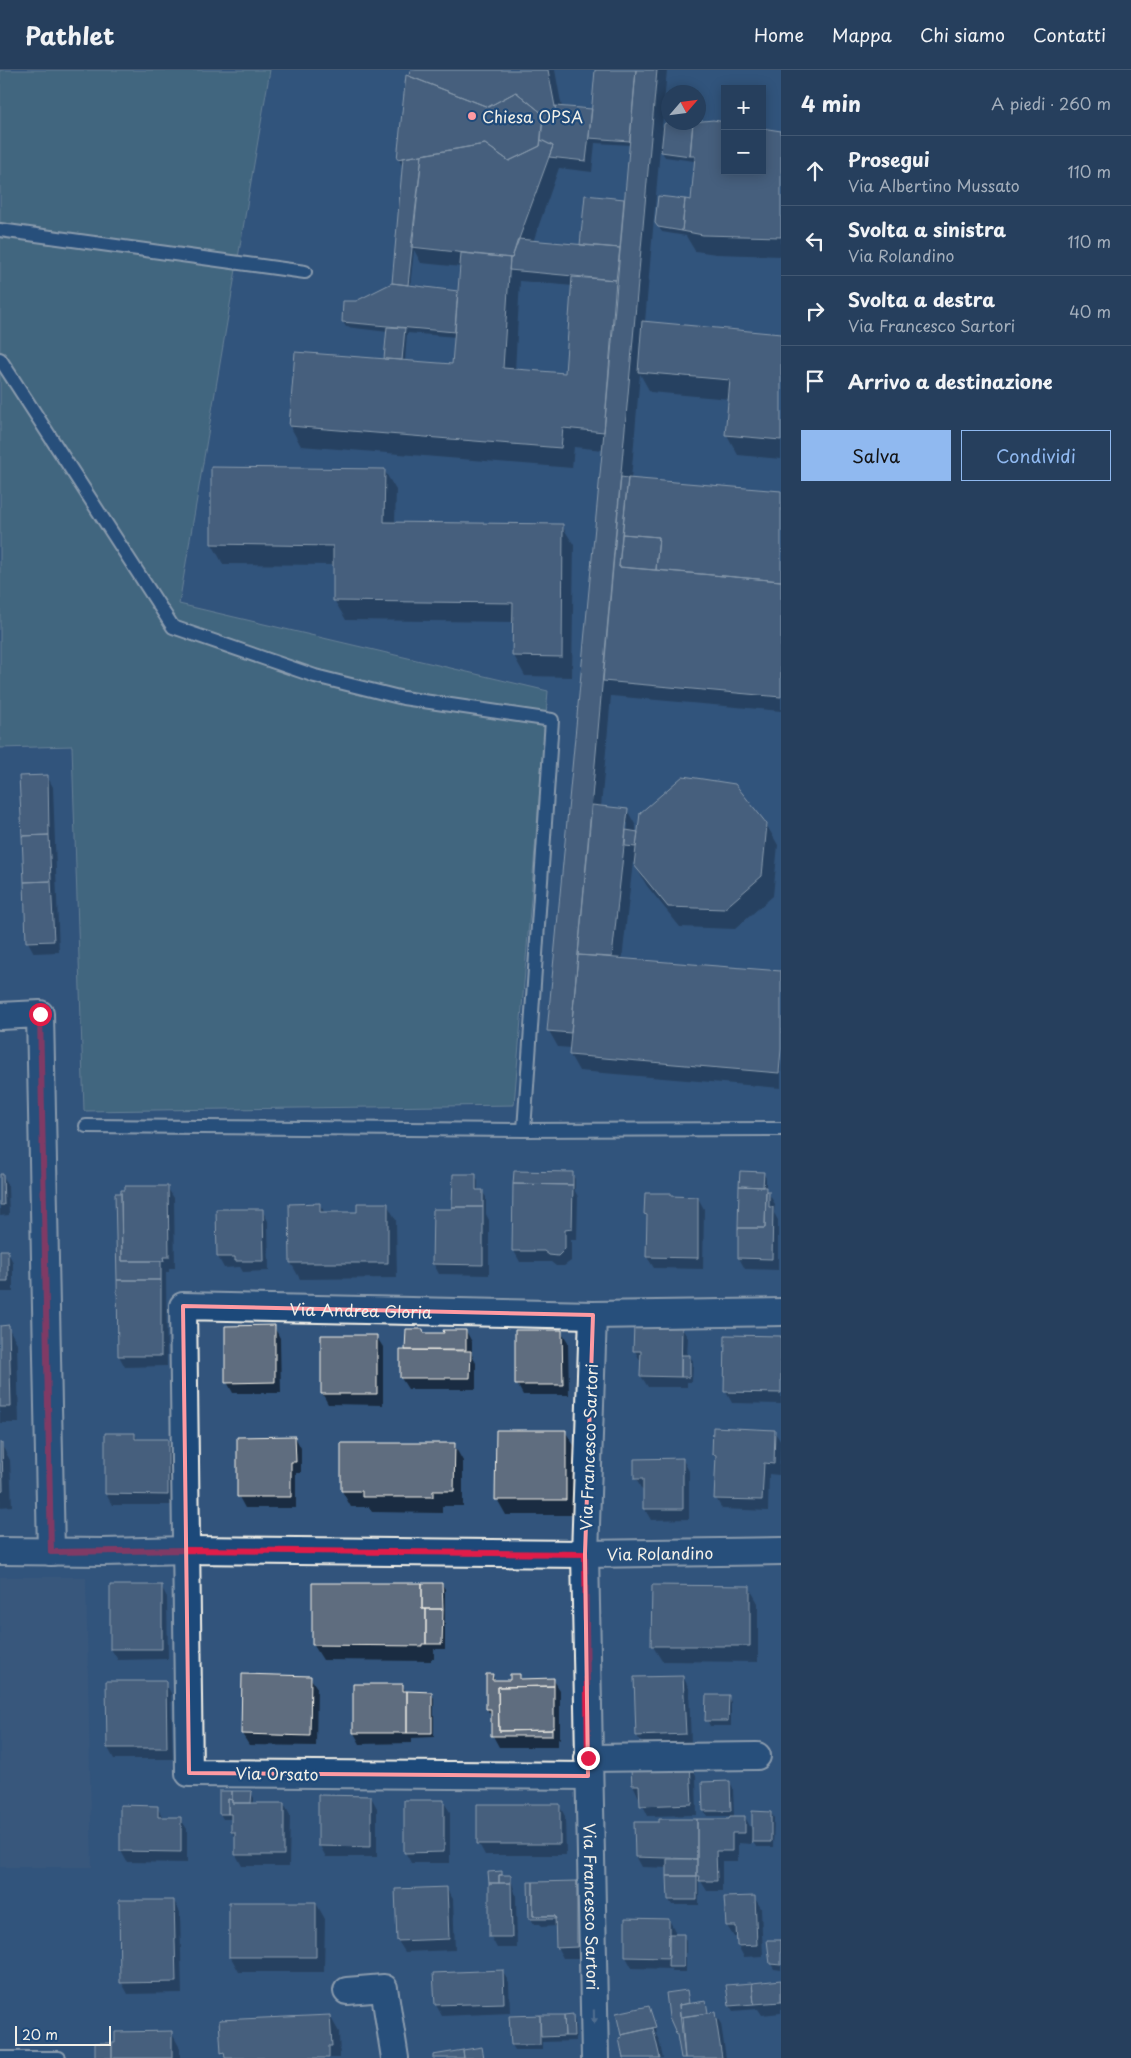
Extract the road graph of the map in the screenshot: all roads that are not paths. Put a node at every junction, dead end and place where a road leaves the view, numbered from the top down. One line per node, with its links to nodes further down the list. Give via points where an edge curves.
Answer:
1 (0, 230): 2 (lane)
2 (304, 272)
3 (0, 358): 7 (lane, via 173,627 315,676 394,696 552,720)
4 (0, 1016): 13 (street, via 40,1014)
5 (86, 1126): 7 (lane)
6 (781, 1129): 7 (lane)
7 (524, 1130)
8 (781, 1312): 9 (street, Via Andrea Gloria)
9 (593, 1316): 10 (street, Via Andrea Gloria, via 183,1306); 14 (street, Via Francesco Sartori)
10 (188, 1550): 13 (street, Via Rolandino); 14 (street, Via Rolandino); 16 (street, Via Orsato, via 189,1773)
11 (0, 1551): 13 (street, Via Rolandino)
12 (781, 1551): 14 (street, Via Rolandino)
13 (51, 1552)
14 (585, 1554): 16 (street, Via Francesco Sartori)
15 (758, 1756): 16 (street)
16 (588, 1767): 21 (street, Via Francesco Sartori, one-way to 21)
17 (347, 1991): 20 (street, via 384,1988)
18 (0, 2058): 19 (lane)
19 (59, 2058)
20 (394, 2058)
21 (594, 2058)

